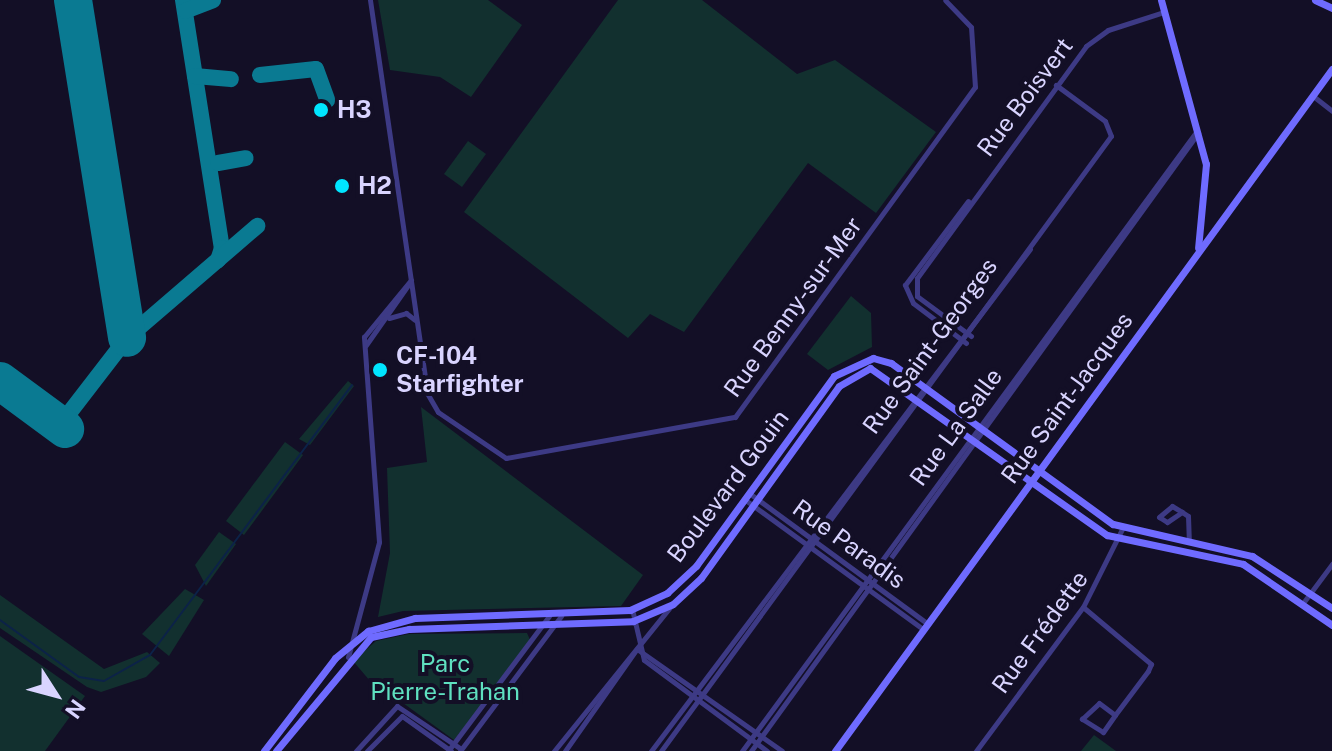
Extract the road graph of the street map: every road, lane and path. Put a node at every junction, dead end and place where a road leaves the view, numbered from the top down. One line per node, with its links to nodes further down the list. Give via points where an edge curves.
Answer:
1 (370, 0): 17 (street, Rue Benny-sur-Mer)
2 (945, 0): 24 (street, Rue Benny-sur-Mer, via 971,27 975,87 728,421 500,456 431,405)
3 (1161, 0): 6 (street)
4 (1315, 0): 5 (street)
5 (1332, 8)
6 (1164, 12): 8 (street, Rue Boisvert, via 1099,34); 11 (street)
7 (1332, 69): 9 (street, Rue Saint-Jacques)
8 (1056, 85): 12 (street, Rue Boisvert); 15 (street, Rue Saint-Georges, via 1105,121 1111,136)
9 (1313, 96): 10 (street); 16 (street, Rue Saint-Jacques)
10 (1332, 111)
11 (1200, 128): 13 (street, Rue La Salle); 14 (street, Rue La Salle, via 1191,153); 16 (street, via 1207,184)
12 (969, 201): 18 (street, Rue Boisvert); 19 (street, Rue Boisvert, via 908,277)
13 (1133, 218): 14 (street); 20 (street, Rue La Salle)
14 (1139, 222): 21 (street, Rue La Salle)
15 (1031, 248): 25 (street, Rue Saint-Georges); 26 (street, Rue Saint-Georges)
16 (1196, 254): 43 (street, Rue Saint-Jacques)
17 (411, 280): 22 (street); 23 (street); 24 (street, Rue Benny-sur-Mer)
18 (914, 289): 19 (street); 25 (street)
19 (907, 291): 27 (street)
20 (1077, 293): 21 (street); 31 (street, Rue La Salle)
21 (1084, 299): 32 (street, Rue La Salle)
22 (378, 318): 23 (street); 29 (street)
23 (387, 321): 24 (street, via 406,313); 29 (street)
24 (416, 321)
25 (964, 330): 26 (street); 27 (street, Rue Saint-Georges)
26 (971, 336): 28 (street, Rue Saint-Georges)
27 (959, 337): 28 (street); 34 (street, Rue Saint-Georges)
28 (966, 343): 34 (street, Rue Saint-Georges)
29 (366, 345): 84 (street, via 362,376 379,542)
30 (849, 366): 33 (street); 34 (street, via 880,359); 35 (street, Boulevard Gouin)
31 (1023, 366): 32 (street, Rue La Salle); 38 (street, Rue La Salle)
32 (1030, 372): 39 (street, Rue La Salle)
33 (854, 374): 36 (street, via 886,373); 37 (street, Boulevard Gouin)
34 (927, 388): 36 (street, Rue Saint-Georges); 38 (street)
35 (821, 393): 37 (street); 46 (street, Boulevard Gouin)
36 (920, 398): 40 (street); 42 (street, Rue Saint-Georges); 44 (street, Rue Saint-Georges)
37 (829, 399): 47 (street, Boulevard Gouin)
38 (979, 425): 39 (street); 40 (street, Rue La Salle)
39 (987, 431): 41 (street, Rue La Salle); 43 (street)
40 (972, 436): 41 (street); 48 (street, Rue La Salle)
41 (980, 442): 45 (street); 50 (street, Rue La Salle)
42 (862, 470): 44 (street, Rue Saint-Georges); 52 (street, Rue Saint-Georges)
43 (1039, 471): 45 (street, Rue Saint-Jacques); 51 (street)
44 (869, 474): 55 (street, Rue Saint-Georges)
45 (1031, 481): 53 (street); 80 (street, Rue Saint-Jacques)
46 (747, 496): 47 (street, Rue Paradis); 61 (street, Boulevard Gouin)
47 (755, 502): 52 (street, Rue Paradis); 56 (street, Rue Paradis); 62 (street, Boulevard Gouin)
48 (919, 508): 50 (street, Rue La Salle); 64 (street, Rue La Salle)
49 (1182, 512): 54 (street, via 1190,522)
50 (927, 514): 65 (street, Rue La Salle)
51 (1123, 527): 53 (street, Rue Frédette); 54 (street)
52 (812, 539): 55 (street, Rue Paradis); 56 (street, Rue Saint-Georges)
53 (1119, 539): 59 (street); 72 (street, Rue Frédette)
54 (1189, 542): 58 (street)
55 (818, 543): 57 (street, Rue Saint-Georges); 64 (street, Rue Paradis)
56 (807, 545): 57 (street, Rue Paradis); 79 (street, Rue Saint-Georges)
57 (813, 550): 66 (street, Rue Paradis); 83 (street, Rue Saint-Georges)
58 (1244, 554): 59 (street); 63 (street)
59 (1241, 564): 67 (street)
60 (1332, 564): 69 (street)
61 (696, 566): 62 (street); 74 (street, Boulevard Gouin, via 667,593)
62 (704, 573): 71 (street, Boulevard Gouin)
63 (1286, 575): 67 (street); 69 (street)
64 (867, 579): 65 (street, Rue Paradis); 66 (street, Rue La Salle)
65 (874, 585): 68 (street, Rue La Salle); 80 (street, Rue Paradis)
66 (863, 586): 68 (street, Rue Paradis); 87 (street, Rue La Salle)
67 (1279, 586): 70 (street)
68 (870, 591): 80 (street, Rue Paradis); 88 (street, Rue La Salle)
69 (1311, 593): 70 (street); 73 (street)
70 (1303, 603): 78 (street)
71 (673, 604): 77 (street, Boulevard Gouin); 85 (street)
72 (1083, 607): 97 (street, via 1151,664); 121 (street, Rue Frédette)
73 (1332, 608)
74 (632, 609): 76 (street, Boulevard Gouin); 77 (street)
75 (549, 616): 76 (street, Boulevard Gouin); 82 (street); 84 (street, Boulevard Gouin, via 415,618)
76 (561, 616): 81 (street)
77 (633, 621): 81 (street, Boulevard Gouin); 85 (street)
78 (1332, 625)
79 (748, 626): 83 (street); 92 (street, Rue Saint-Georges)
80 (926, 626): 120 (street, Rue Saint-Jacques)
81 (553, 627): 82 (street, Boulevard Gouin); 91 (street)
82 (541, 628): 86 (street, Boulevard Gouin, via 409,629 371,637); 90 (street)
83 (755, 631): 93 (street, Rue Saint-Georges)
84 (354, 639): 86 (street); 89 (street, Boulevard Gouin)
85 (636, 649): 92 (street); 94 (street); 99 (street); 101 (street)
86 (348, 657): 89 (street, Boulevard Gouin)
87 (809, 660): 88 (street); 103 (street, Rue La Salle)
88 (815, 665): 104 (street, Rue La Salle)
89 (325, 677): 100 (street, Boulevard Gouin); 102 (street, Boulevard Gouin)
90 (501, 682): 91 (street); 107 (street)
91 (508, 687): 109 (street)
92 (697, 688): 93 (street); 94 (street, Rue Saint-Georges)
93 (704, 694): 95 (street, Rue Saint-Georges); 103 (street)
94 (692, 695): 95 (street); 114 (street, Rue Saint-Georges)
95 (699, 700): 105 (street); 115 (street, Rue Saint-Georges)
96 (394, 706): 98 (street); 107 (street); 110 (street)
97 (1115, 715): 97 (street, via 1099,703 1082,719 1099,734)
98 (396, 717): 107 (street); 111 (street)
99 (576, 721): 101 (street); 112 (street)
100 (283, 725): 102 (street); 108 (street, Boulevard Gouin)
101 (583, 727): 113 (street)
102 (290, 731): 108 (street, Boulevard Gouin)
103 (755, 731): 104 (street); 105 (street, Rue La Salle)
104 (762, 736): 106 (street, Rue La Salle); 119 (street)
105 (751, 739): 106 (street); 116 (street, Rue La Salle)
106 (757, 743): 117 (street, Rue La Salle); 118 (street)
107 (450, 749): 109 (street)
108 (271, 750)
109 (460, 750)
110 (356, 751)
111 (367, 751)
112 (554, 751)
113 (565, 751)
114 (651, 751)
115 (661, 751)
116 (742, 751)
117 (751, 751)
118 (767, 751)
119 (782, 751)
120 (835, 751)
121 (976, 751)

